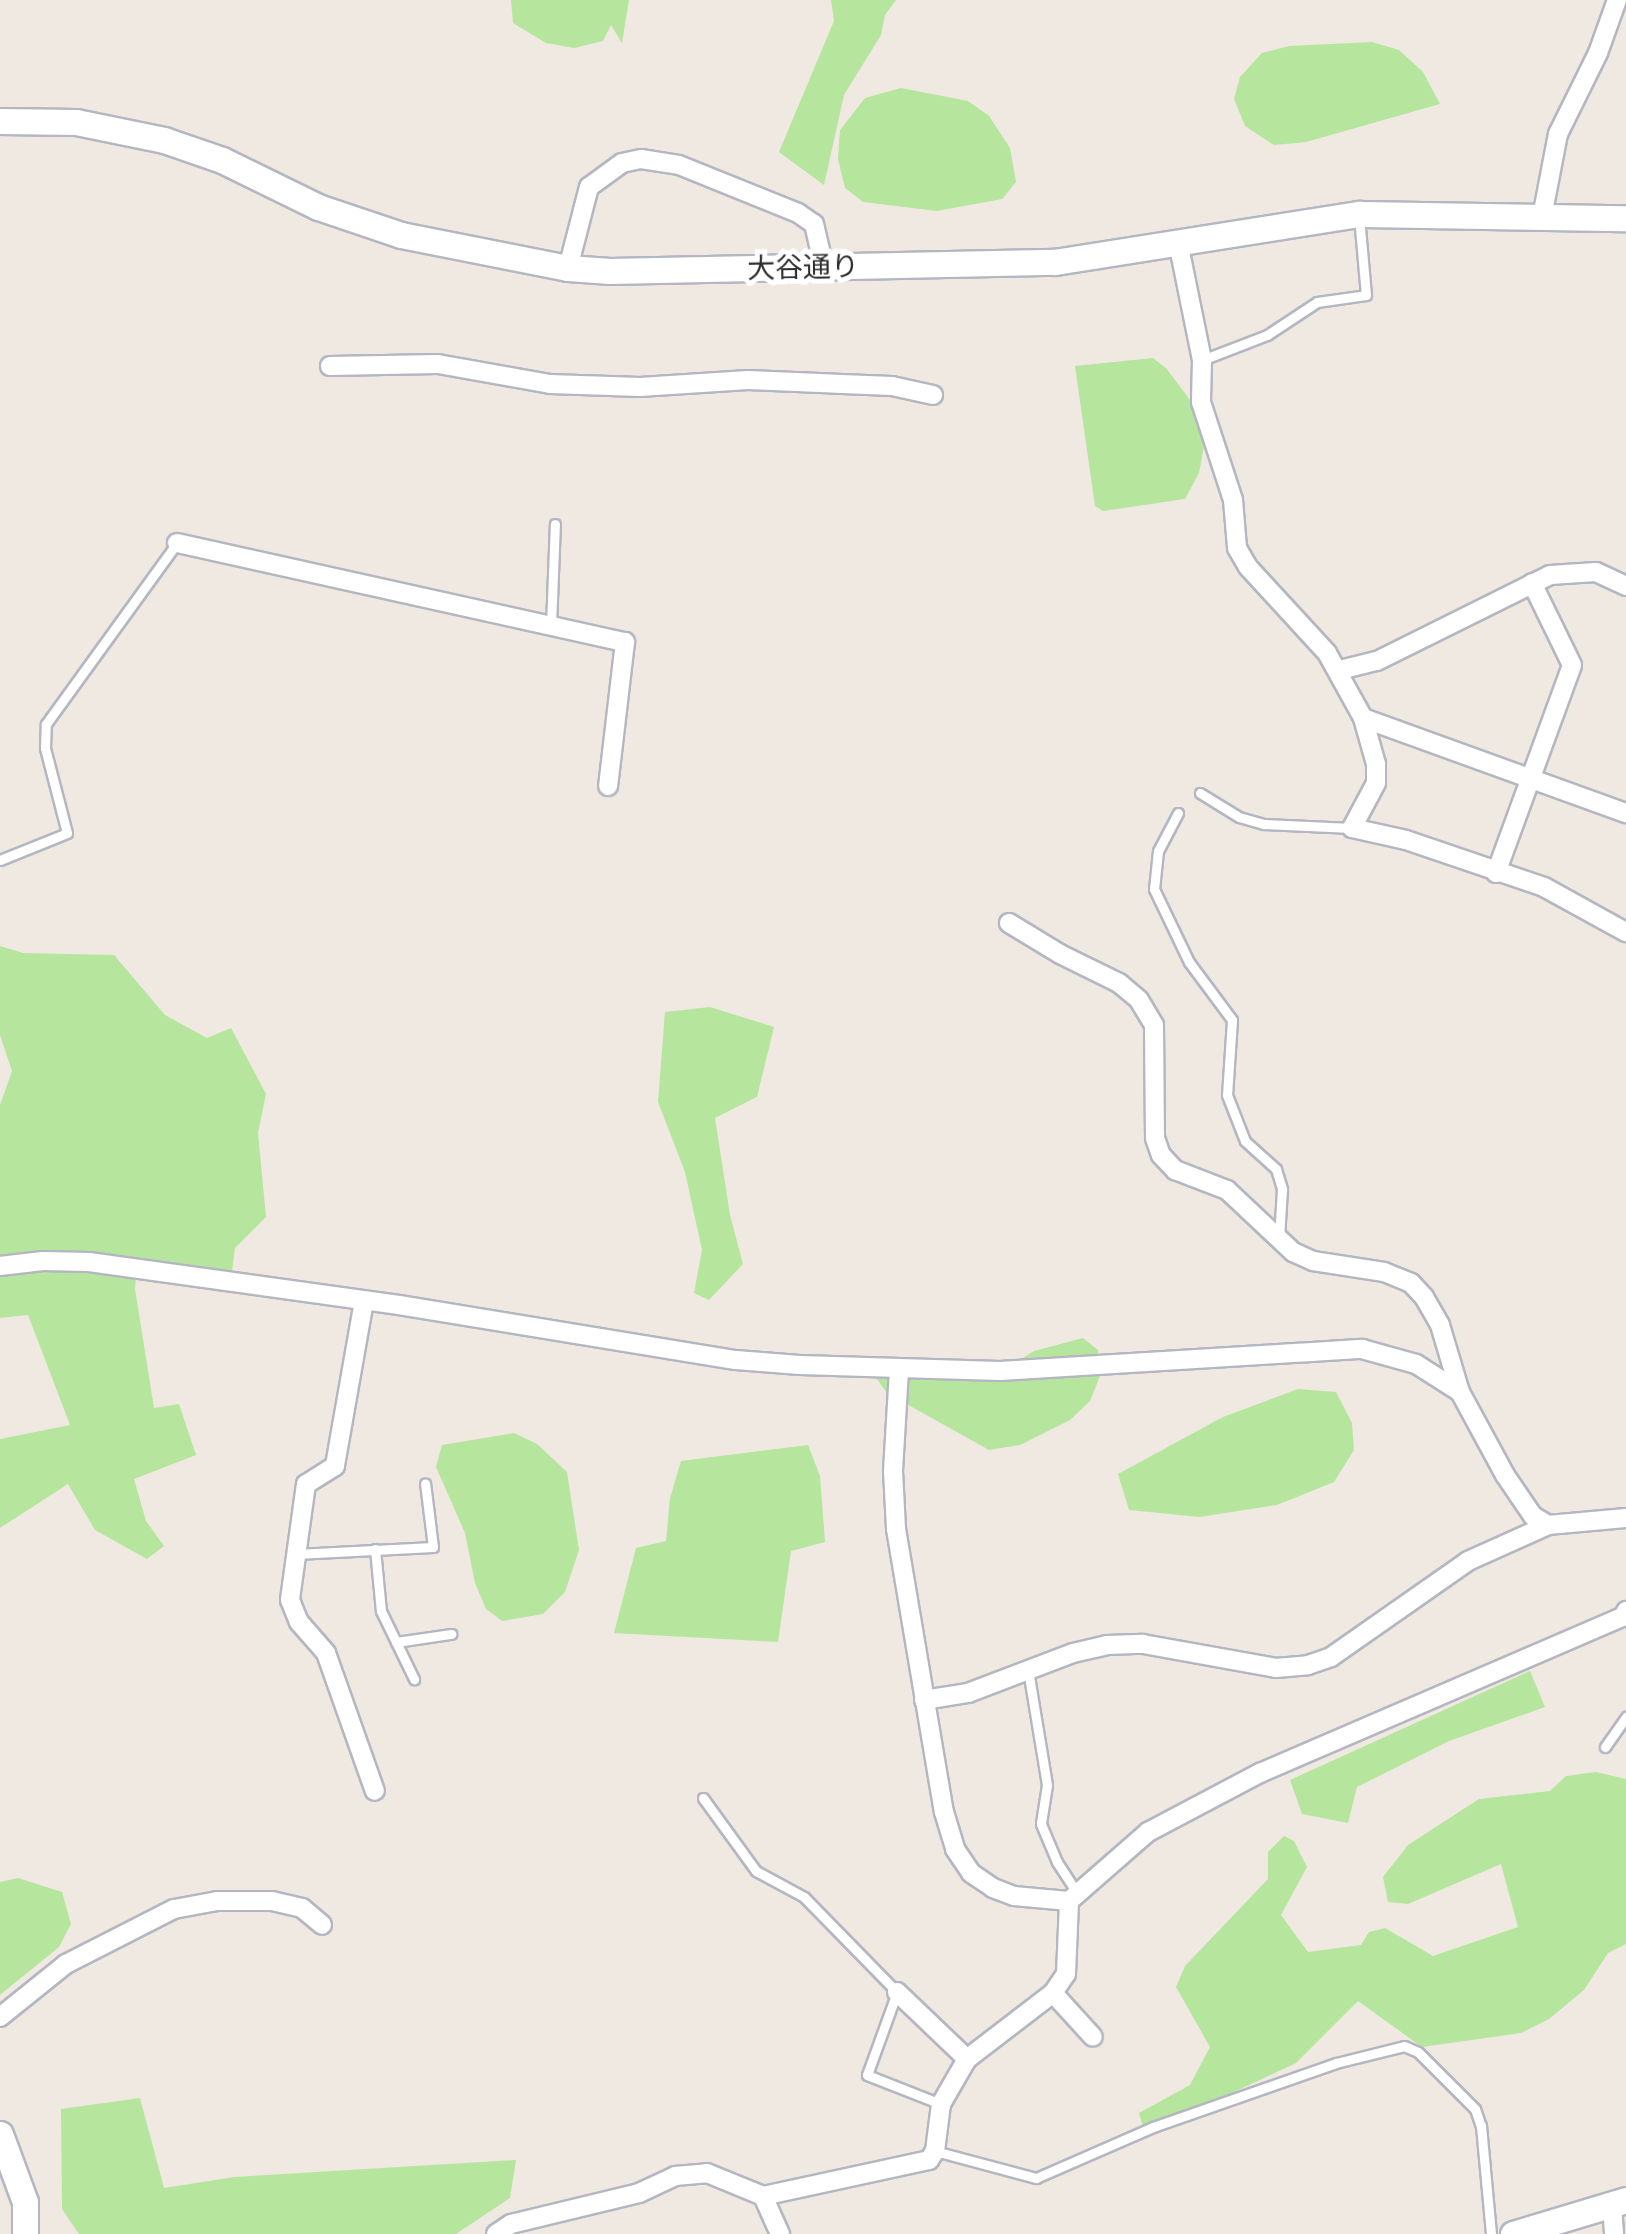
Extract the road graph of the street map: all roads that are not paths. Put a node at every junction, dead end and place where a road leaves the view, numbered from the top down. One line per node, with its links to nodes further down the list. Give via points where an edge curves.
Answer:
1 (1617, 0): 4 (street, via 1558,134)
2 (0, 121): 8 (street, 大谷通り, via 76,122 164,140 360,222)
3 (1359, 214): 4 (street, 大谷通り); 6 (street, 大谷通り); 9 (lane, via 1366,295 1317,302 1267,335)
4 (1542, 217): 5 (street, 大谷通り)
5 (1626, 218)
6 (1178, 242): 7 (street, 大谷通り, via 1056,262); 9 (street)
7 (824, 267): 8 (street, 大谷通り); 8 (street, via 814,224 798,213 679,166 641,159 622,163 589,187)
8 (568, 268)
9 (1202, 360): 17 (street, via 1200,402 1234,500 1237,548)
10 (330, 366): 11 (street, via 438,364 550,384 748,380 892,386)
11 (934, 395)
12 (555, 524): 16 (lane)
13 (177, 543): 16 (street); 25 (lane, via 46,724 45,748 67,833)
14 (1532, 583): 15 (street, via 1596,572); 17 (street, via 1378,661); 19 (street, via 1572,665)
15 (1626, 586)
16 (551, 626): 20 (street, via 625,642)
17 (1340, 670): 18 (street)
18 (1363, 718): 19 (street); 24 (street, via 1376,783)
19 (1530, 778): 22 (street); 26 (street)
20 (608, 786)
21 (1200, 793): 24 (lane, via 1264,824)
22 (1626, 813)
23 (1178, 814): 29 (lane, via 1158,851 1154,889 1189,962 1232,1020 1227,1095 1245,1141 1276,1170 1282,1189)
24 (1352, 828): 26 (street)
25 (0, 860)
26 (1496, 873): 28 (street, via 1544,887)
27 (1010, 923): 29 (street, via 1139,1000 1154,1025 1155,1138 1161,1155 1175,1170 1227,1190)
28 (1626, 932)
29 (1278, 1241): 33 (street, via 1313,1262 1384,1272 1411,1284 1440,1325)
30 (0, 1266): 31 (street, via 89,1262)
31 (364, 1300): 32 (street, via 736,1360); 38 (street, via 335,1466 306,1484)
32 (899, 1370): 33 (street, via 1000,1371 1362,1348 1416,1364); 44 (street, via 896,1529)
33 (1460, 1392): 36 (street, via 1504,1476 1533,1516)
34 (425, 1482): 37 (lane, via 433,1547)
35 (1626, 1518): 36 (street)
36 (1548, 1525): 42 (street, via 1446,1574 1331,1657 1308,1665 1276,1668 1143,1644 1090,1649)
37 (375, 1548): 38 (lane); 41 (lane, via 380,1611)
38 (296, 1554): 47 (street, via 290,1600 326,1653)
39 (1625, 1618): 49 (street, via 1190,1806)
40 (451, 1634): 41 (lane)
41 (396, 1642): 43 (lane)
42 (1028, 1670): 44 (street, via 968,1693); 49 (lane, via 1047,1784 1042,1824)
43 (414, 1679)
44 (924, 1700): 49 (street, via 944,1812 971,1873 1014,1896)
45 (1626, 1718): 46 (lane)
46 (1605, 1747)
47 (374, 1791)
48 (704, 1798): 51 (lane, via 756,1870 804,1898)
49 (1073, 1896): 52 (street, via 1066,1974)
50 (322, 1925): 53 (street, via 302,1908 272,1902 174,1908 66,1964)
51 (897, 1992): 55 (street); 56 (lane, via 867,2075)
52 (1053, 1993): 54 (street); 55 (street)
53 (0, 2017)
54 (1093, 2037)
55 (967, 2060): 56 (street)
56 (942, 2104): 58 (street)
57 (0, 2134): 61 (street, via 25,2202)
58 (936, 2151): 59 (street, via 929,2160); 64 (lane, via 1036,2178 1153,2126 1404,2046 1418,2052 1474,2110)
59 (763, 2196): 62 (street, via 707,2173 675,2176 639,2193 511,2224); 63 (street)
60 (1619, 2202): 65 (street); 66 (street)
61 (25, 2234)
62 (496, 2234)
63 (780, 2234)
64 (1491, 2234)
65 (1512, 2234)
66 (1614, 2234)

